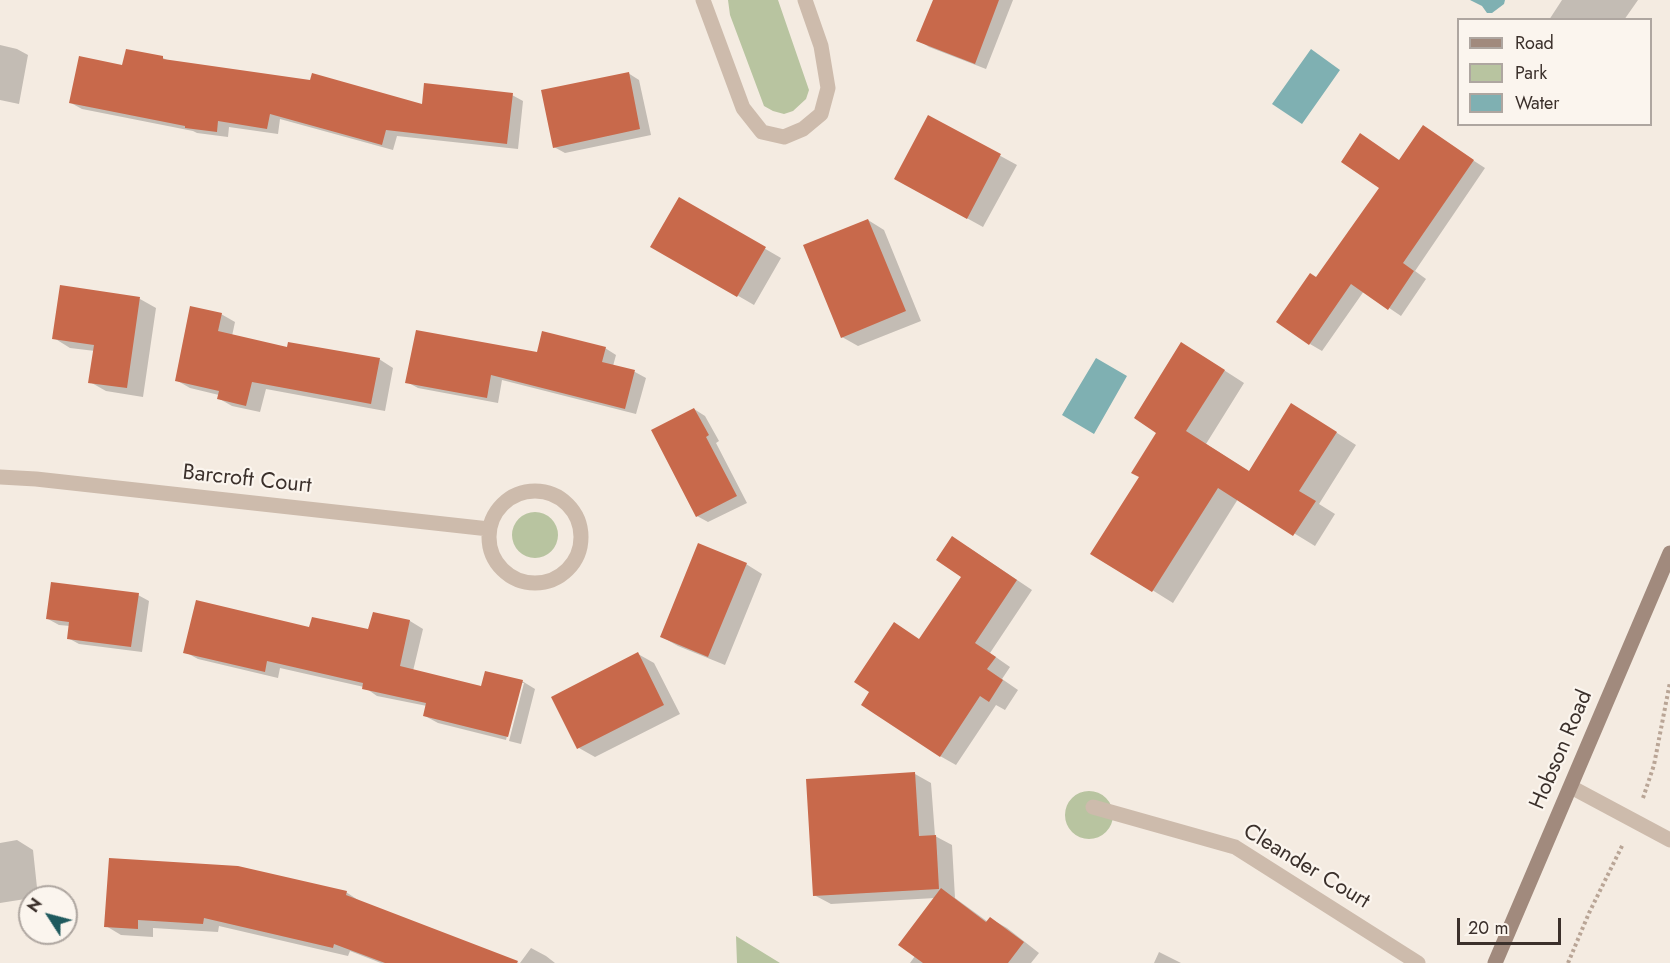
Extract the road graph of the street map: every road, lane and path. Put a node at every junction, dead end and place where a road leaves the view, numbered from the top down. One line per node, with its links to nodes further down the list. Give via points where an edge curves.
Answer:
1 (703, 0): 2 (street, via 743,108 762,132 784,136 802,129 821,114 828,88 821,46)
2 (805, 0)
3 (0, 477): 4 (street, Barcroft Court)
4 (489, 529): 4 (street, via 492,557 501,569 526,583 555,579 567,571 580,545 581,529 575,514 551,493 535,490 505,501)
5 (1670, 554): 7 (main road, Hobson Road)
6 (1670, 682): 8 (path)
7 (1571, 787): 10 (street); 13 (main road, Hobson Road)
8 (1646, 790)
9 (1093, 807): 12 (street, Cleander Court, via 1234,847)
10 (1670, 840)
11 (1612, 866): 14 (path)
12 (1418, 963)
13 (1495, 963)
14 (1568, 963)

